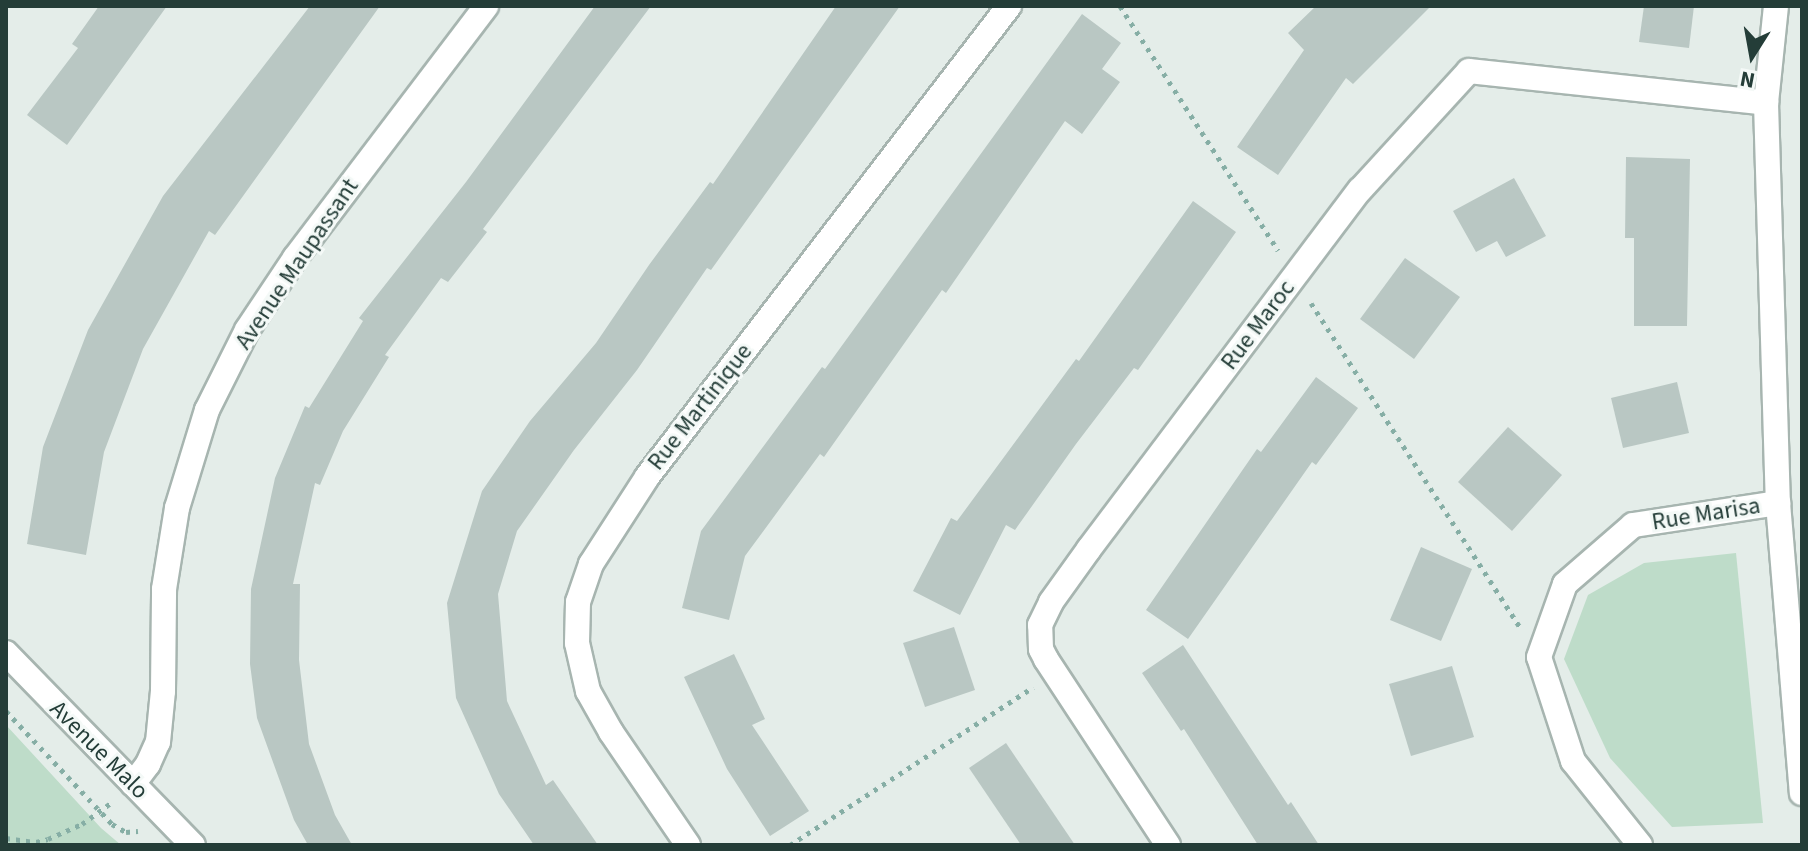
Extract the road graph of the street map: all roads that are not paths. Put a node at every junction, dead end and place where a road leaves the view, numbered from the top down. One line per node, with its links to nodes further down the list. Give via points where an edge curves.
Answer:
1 (486, 6): 7 (street, Avenue Maupassant, via 295,258 247,330 207,410 177,508 164,589 158,742)
2 (1009, 6): 10 (street, Rue Martinique, via 647,477 591,564 578,602 577,643 588,691)
3 (1776, 6): 4 (street, Rue Marisa)
4 (1766, 103): 5 (street, Rue Marisa); 11 (street, Rue Maroc, via 1469,71 1360,190 1089,549 1040,625 1046,659)
5 (1778, 503): 8 (street, Rue Marisa); 12 (street, Rue Marisa, via 1633,525 1565,584 1539,657 1573,761)
6 (6, 653): 7 (street, Avenue Malo)
7 (133, 784): 9 (street, Avenue Malo)
8 (1802, 793)
9 (193, 845)
10 (688, 845)
11 (1168, 845)
12 (1640, 845)

